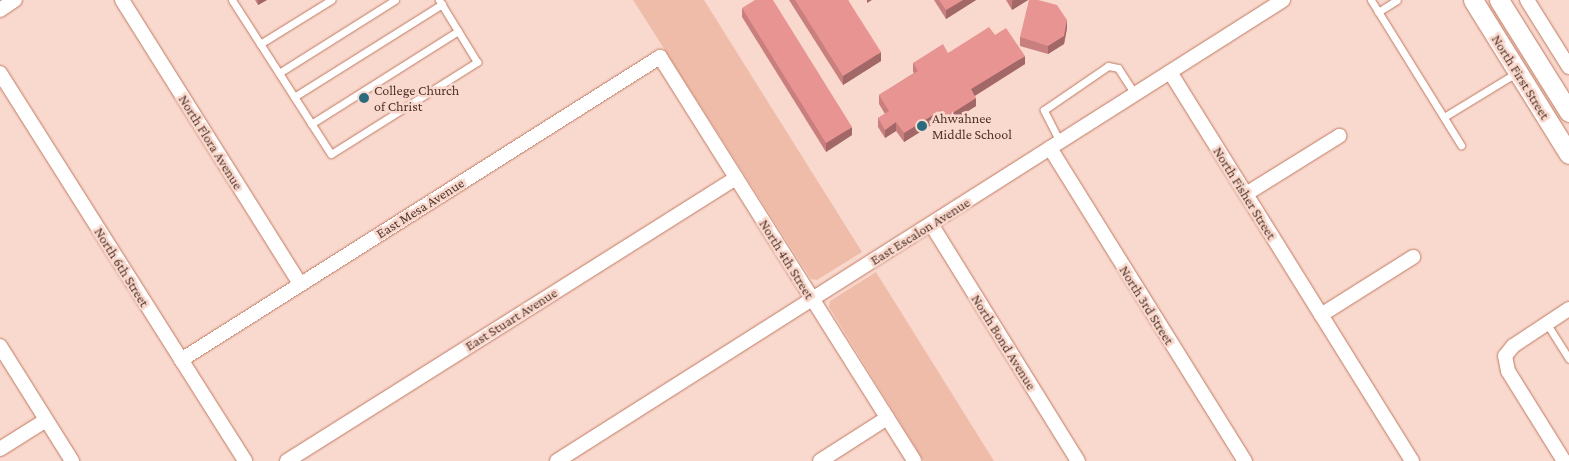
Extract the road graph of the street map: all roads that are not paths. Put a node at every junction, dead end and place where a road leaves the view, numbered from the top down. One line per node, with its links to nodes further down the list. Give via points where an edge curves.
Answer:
1 (16, 0): 13 (street)
2 (122, 0): 36 (street, North Flora Avenue)
3 (232, 0): 16 (lane)
4 (331, 0): 16 (lane)
5 (395, 0): 22 (lane)
6 (1283, 0): 19 (street, East Escalon Avenue)
7 (1371, 0): 14 (lane)
8 (1397, 0): 14 (lane)
9 (1473, 0): 20 (main road, North First Street)
10 (1499, 0): 25 (main road, North First Street)
11 (1529, 1): 18 (street)
12 (440, 2): 15 (lane); 24 (lane)
13 (0, 10)
14 (1378, 12): 26 (lane)
15 (458, 31): 27 (lane); 27 (lane, via 477,62 331,154)
16 (260, 44): 22 (lane)
17 (660, 57): 32 (street, North 4th Street); 36 (street, East Mesa Avenue)
18 (1569, 67)
19 (1170, 72): 23 (street, East Escalon Avenue); 33 (street, North Fisher Street)
20 (1517, 72): 26 (lane); 31 (main road, North First Street)
21 (0, 73): 43 (street, North 6th Street)
22 (279, 73): 24 (lane)
23 (1135, 94): 29 (street, East Escalon Avenue); 29 (lane, via 1118,68 1108,66 1044,110)
24 (294, 97): 27 (lane)
25 (1569, 112)
26 (1444, 117): 30 (lane)
27 (311, 124)
28 (1339, 136): 33 (street)
29 (1055, 145): 34 (street, East Escalon Avenue); 54 (street, North 3rd Street)
30 (1461, 145)
31 (1569, 153)
32 (736, 178): 37 (street, North 4th Street); 49 (street, East Stuart Avenue)
33 (1246, 194): 39 (street, North Fisher Street)
34 (931, 224): 37 (street, East Escalon Avenue); 53 (street, North Bond Avenue)
35 (1413, 258): 39 (street)
36 (300, 284): 43 (street, East Mesa Avenue)
37 (812, 299): 44 (street, North 4th Street); 50 (street, East Escalon Avenue)
38 (1569, 309): 40 (street)
39 (1321, 315): 55 (street, North Fisher Street)
40 (1547, 324): 42 (lane); 56 (street, via 1513,346 1505,356 1508,371)
41 (0, 346): 45 (street)
42 (1569, 359)
43 (181, 360): 48 (street, North 6th Street)
44 (887, 418): 51 (street); 52 (street, North 4th Street)
45 (46, 420): 46 (street); 47 (street)
46 (0, 449)
47 (72, 461)
48 (245, 461)
49 (287, 461)
50 (557, 461)
51 (820, 461)
52 (914, 461)
53 (1078, 461)
54 (1244, 461)
55 (1412, 461)
56 (1564, 461)

